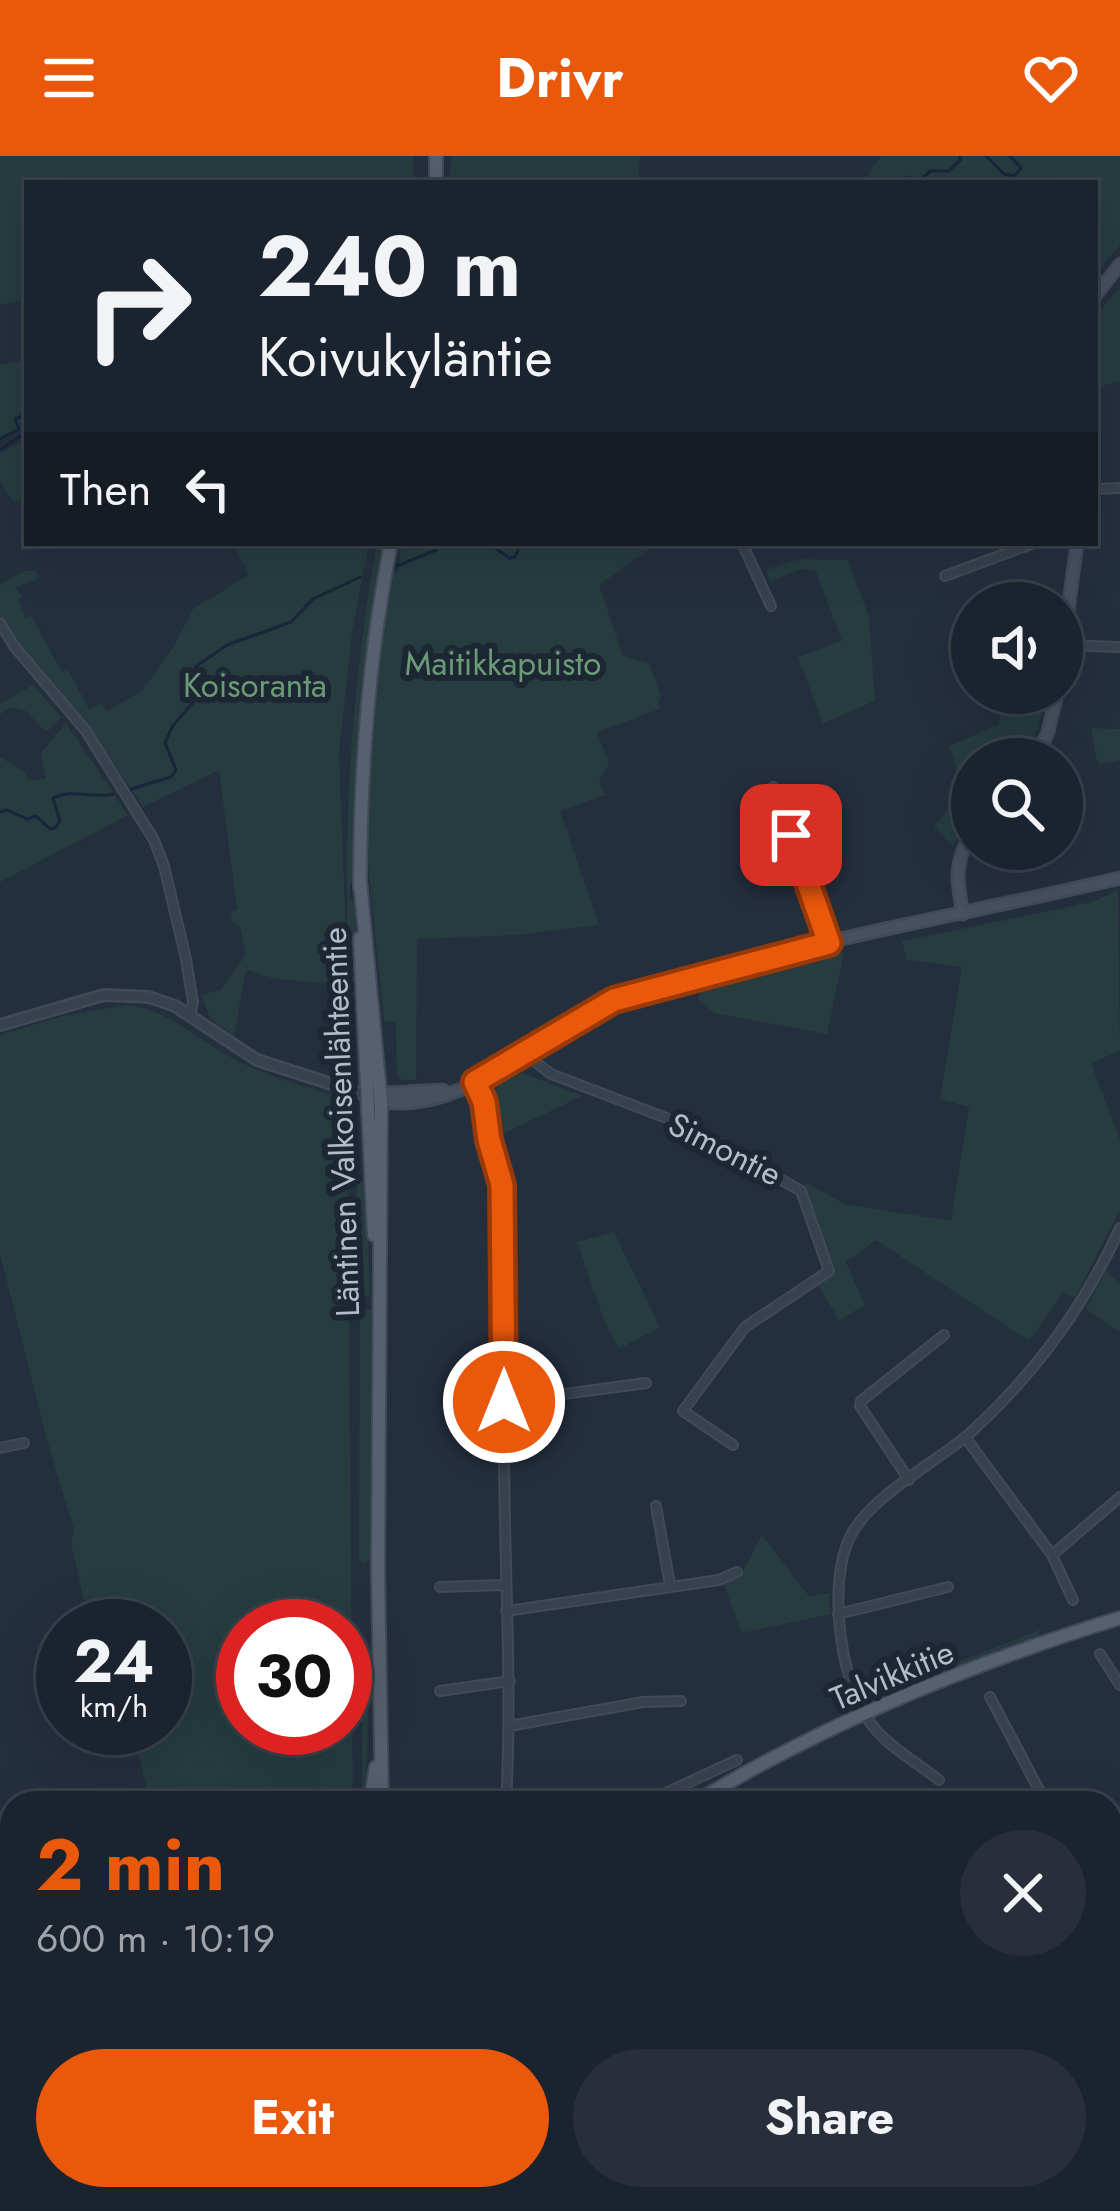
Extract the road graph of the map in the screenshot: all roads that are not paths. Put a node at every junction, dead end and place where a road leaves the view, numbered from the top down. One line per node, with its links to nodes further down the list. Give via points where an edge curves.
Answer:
1 (1120, 264): 2 (main road)
2 (1098, 292)
3 (390, 546): 23 (main road, Läntinen Valkoisenlähteentie, via 368,671 360,880)
4 (743, 546): 9 (street)
5 (1026, 546): 7 (street)
6 (1077, 546): 8 (main road)
7 (945, 576)
8 (1072, 582)
9 (771, 606)
10 (0, 623): 19 (street, via 86,731 154,840 186,959)
11 (1083, 646): 12 (street)
12 (1120, 647)
13 (773, 788): 17 (street)
14 (957, 870): 16 (main road)
15 (1120, 878): 16 (main road)
16 (963, 914): 17 (main road)
17 (829, 943): 21 (main road, via 614,1000)
18 (1, 1010): 20 (street)
19 (190, 1016): 20 (street, via 125,993); 23 (street, via 257,1060)
20 (3, 1024)
21 (524, 1053): 22 (main road); 30 (street, Simontie, via 551,1074 690,1127 801,1191 830,1270 745,1327 682,1411)
22 (475, 1082): 23 (main road, via 426,1100); 26 (street, via 502,1185 504,1402)
23 (376, 1096): 53 (main road, Läntinen Valkoisenlähteentie)
24 (1120, 1228): 28 (street, via 1048,1351)
25 (944, 1335): 32 (street, via 861,1401)
26 (646, 1383)
27 (503, 1425): 37 (street)
28 (965, 1437): 32 (street); 35 (street)
29 (24, 1443): 31 (street)
30 (733, 1445)
31 (0, 1448)
32 (909, 1480): 43 (street, via 851,1536)
33 (1120, 1497): 35 (street)
34 (656, 1506): 38 (street)
35 (1052, 1555): 41 (street)
36 (737, 1572): 38 (street)
37 (504, 1585): 39 (street); 42 (street)
38 (670, 1586): 42 (street)
39 (440, 1587)
40 (948, 1587): 43 (street)
41 (1073, 1600)
42 (506, 1611): 46 (street)
43 (838, 1614): 51 (street, via 844,1657)
44 (1120, 1618): 51 (main road, Talvikkitie)
45 (1100, 1654): 47 (street)
46 (510, 1681): 48 (street); 52 (street)
47 (1120, 1685)
48 (440, 1690)
49 (990, 1697): 61 (street)
50 (681, 1701): 52 (street)
51 (867, 1713): 55 (street, via 874,1728); 60 (main road, Talvikkitie)
52 (509, 1726): 58 (street)
53 (380, 1748): 56 (main road, Läntinen Valkoisenlähteentie); 57 (main road, Läntinen Valkoisenlähteentie)
54 (737, 1760): 59 (street)
55 (940, 1780)
56 (372, 1791)
57 (382, 1791)
58 (506, 1791)
59 (670, 1791)
60 (714, 1791)
61 (1040, 1791)

